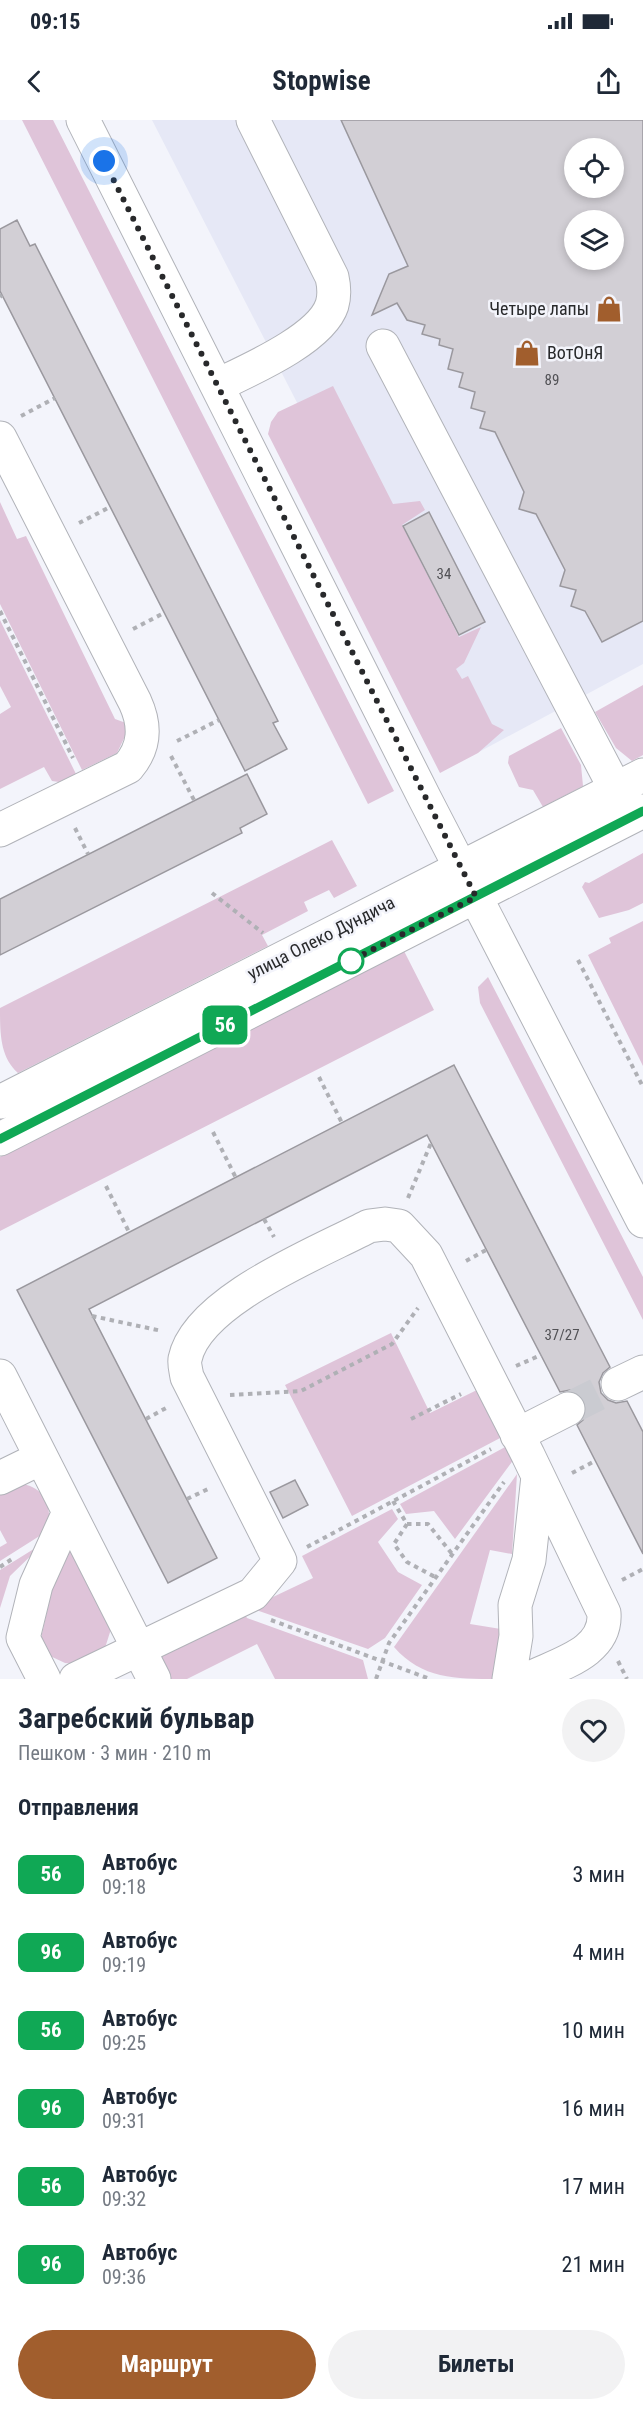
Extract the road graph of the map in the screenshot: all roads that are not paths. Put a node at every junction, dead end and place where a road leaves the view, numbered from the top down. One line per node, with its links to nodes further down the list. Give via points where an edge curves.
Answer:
1 (83, 120): 4 (street)
2 (253, 120): 4 (street, via 332,277 334,292 332,307 315,328 275,357)
3 (383, 346): 6 (street)
4 (218, 385): 9 (street)
5 (7, 429): 8 (street, via 135,702 143,729 137,757 128,767)
6 (629, 782): 7 (street); 9 (street, улица Олеко Дундича)
7 (637, 814): 10 (street, улица Олеко Дундича)
8 (0, 830)
9 (460, 867): 10 (street); 11 (street, улица Олеко Дундича)
10 (476, 897): 12 (street, улица Олеко Дундича); 13 (street)
11 (4, 1091): 12 (street)
12 (13, 1133)
13 (643, 1221)
14 (0, 1376): 17 (street)
15 (568, 1409): 16 (street)
16 (505, 1442): 18 (street); 21 (street, via 426,1256 396,1226 369,1226 237,1295 194,1338 185,1359 187,1377 280,1561 253,1594)
17 (40, 1458): 19 (street); 20 (street)
18 (524, 1475): 25 (street, via 529,1560 515,1605 516,1636); 26 (street, via 596,1593 605,1622 591,1649)
19 (0, 1478)
20 (69, 1512): 21 (street); 22 (street, via 36,1585 23,1638)
21 (139, 1649): 23 (street); 24 (street)
22 (44, 1679)
23 (76, 1679)
24 (154, 1679)
25 (509, 1679)
26 (528, 1679)

